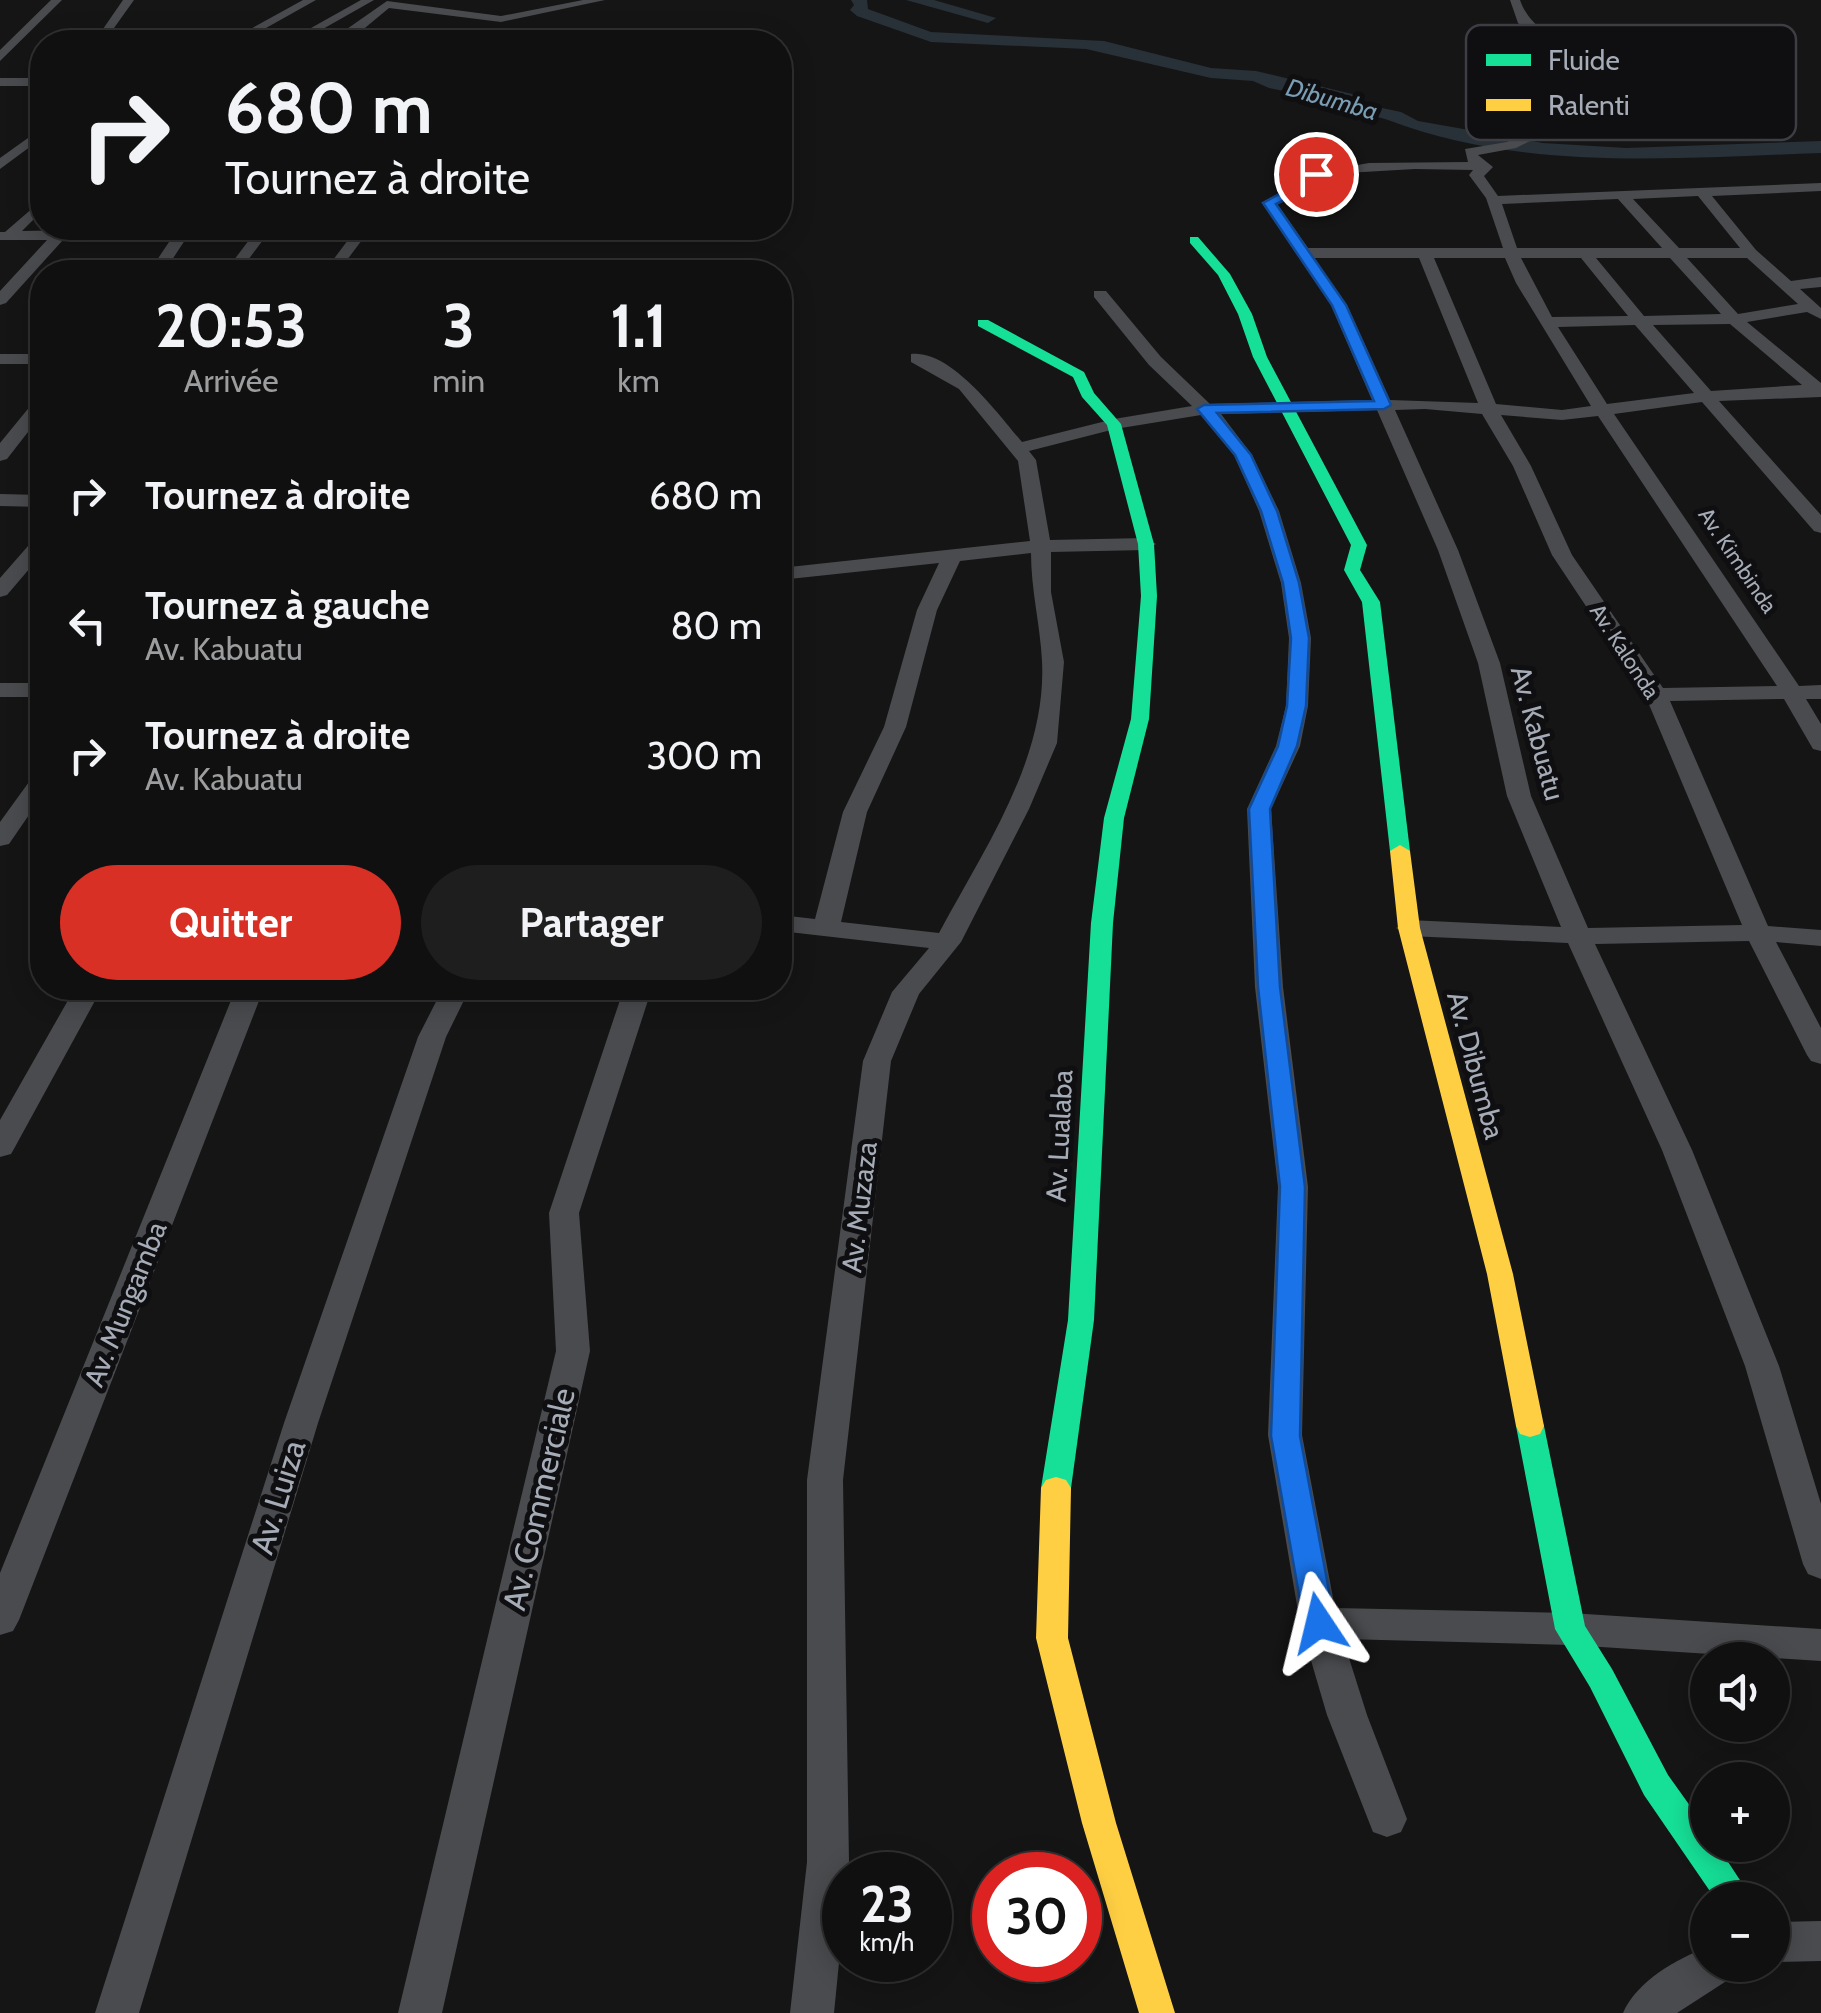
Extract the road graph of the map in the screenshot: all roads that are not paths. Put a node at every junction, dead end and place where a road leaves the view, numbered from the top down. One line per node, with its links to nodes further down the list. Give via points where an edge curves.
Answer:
1 (57, 0): 12 (street)
2 (129, 0): 8 (street)
3 (311, 0): 9 (street)
4 (369, 0): 10 (street)
5 (600, 0): 11 (street, via 501,18 387,4)
6 (1515, 0): 7 (street)
7 (1526, 25)
8 (108, 30)
9 (255, 30)
10 (314, 30)
11 (355, 30)
12 (0, 58)
13 (0, 82): 14 (street)
14 (28, 82): 15 (street)
15 (14, 94)
16 (1522, 140): 20 (street, via 1470,152)
17 (30, 141): 19 (street)
18 (23, 162): 19 (street)
19 (1, 163)
20 (1486, 167): 24 (street, Av. Kimbinda, via 1476,175); 34 (street, Av. Kabuatu, via 1390,164 1299,179 1294,190 1269,203)
21 (1821, 187): 22 (street)
22 (1700, 190): 23 (street); 35 (street)
23 (1622, 195): 24 (street); 33 (street)
24 (1498, 200): 31 (street, Av. Kimbinda)
25 (30, 214): 26 (street)
26 (4, 236): 27 (street)
27 (30, 236)
28 (55, 240): 36 (street)
29 (1194, 240): 52 (street, Av. Dibumba, via 1224,274)
30 (1423, 250): 31 (street); 34 (street); 54 (street, Av. Kalonda)
31 (1510, 252): 32 (street); 45 (street, Av. Kimbinda)
32 (1584, 252): 33 (street); 44 (street)
33 (1676, 252): 35 (street); 43 (street)
34 (1306, 253): 53 (street, Av. Kabuatu, via 1339,305)
35 (1751, 253): 39 (street)
36 (37, 260)
37 (30, 268): 41 (street)
38 (1821, 282): 39 (street)
39 (1786, 286): 42 (street)
40 (1100, 294): 55 (street)
41 (0, 300)
42 (1815, 312): 43 (street)
43 (1734, 318): 44 (street); 50 (street)
44 (1638, 321): 45 (street); 51 (street)
45 (1550, 322): 56 (street, Av. Kimbinda)
46 (983, 323): 58 (street, Av. Lualaba, via 1078,375)
47 (0, 358): 49 (street)
48 (917, 358): 59 (street, via 965,385)
49 (30, 359)
50 (1820, 390): 51 (street)
51 (1710, 396): 56 (street); 63 (street)
52 (1287, 404): 53 (street); 55 (street); 80 (street, Av. Dibumba, via 1359,545 1352,570 1371,602)
53 (1384, 405): 54 (street); 82 (street, Av. Kabuatu, via 1448,550 1488,662 1519,796)
54 (1489, 407): 56 (street, via 1532,415); 73 (street, Av. Kalonda, via 1562,555)
55 (1204, 409): 58 (street); 93 (street, via 1243,455 1269,511 1300,638 1288,746 1260,809 1269,987 1293,1187 1286,1436)
56 (1605, 411): 74 (street, Av. Kimbinda)
57 (30, 418): 60 (street)
58 (1114, 424): 59 (street); 64 (street, Av. Lualaba)
59 (1020, 448): 65 (street, Av. Muzaza)
60 (0, 454)
61 (0, 500): 62 (street)
62 (30, 501)
63 (1821, 527)
64 (1146, 544): 65 (street); 104 (street, Av. Lualaba, via 1140,719 1114,818 1102,922 1081,1320 1056,1466 1052,1638)
65 (1041, 546): 66 (street); 84 (street, Av. Muzaza, via 1053,662 1045,743)
66 (954, 555): 68 (street); 79 (street, via 927,610 895,727 855,812)
67 (30, 556): 69 (street)
68 (792, 573)
69 (0, 591)
70 (0, 690): 71 (street)
71 (30, 690)
72 (1821, 692): 74 (street)
73 (1656, 694): 74 (street); 81 (street, Av. Kalonda)
74 (1794, 694): 75 (street, Av. Kimbinda)
75 (1821, 744)
76 (30, 797): 77 (street)
77 (0, 838)
78 (792, 924): 79 (street)
79 (826, 926): 84 (street)
80 (1409, 928): 82 (street); 94 (street, Av. Dibumba, via 1500,1274)
81 (1758, 932): 82 (street); 83 (street); 89 (street, Av. Kalonda)
82 (1578, 936): 91 (street, Av. Kabuatu, via 1677,1150 1762,1366)
83 (1821, 938)
84 (948, 942): 103 (street, Av. Muzaza, via 906,992 877,1060 824,1480 828,1862)
85 (81, 1000): 90 (street)
86 (245, 1000): 92 (street, Av. Mungamba)
87 (450, 1000): 101 (street, Av. Luiza, via 301,1423)
88 (628, 1000): 102 (street, Av. Commerciale, via 564,1214 573,1351)
89 (1821, 1055)
90 (0, 1147)
91 (1821, 1564)
92 (0, 1620)
93 (1319, 1623): 94 (street); 96 (street)
94 (1570, 1629): 95 (street); 97 (street, Av. Dibumba, via 1656,1785)
95 (1821, 1645)
96 (1387, 1819)
97 (1723, 1882)
98 (1821, 1941): 99 (street)
99 (1790, 1942)
100 (1690, 1979): 105 (street)
101 (117, 2013)
102 (420, 2013)
103 (812, 2013)
104 (1157, 2013)
105 (1645, 2013)

